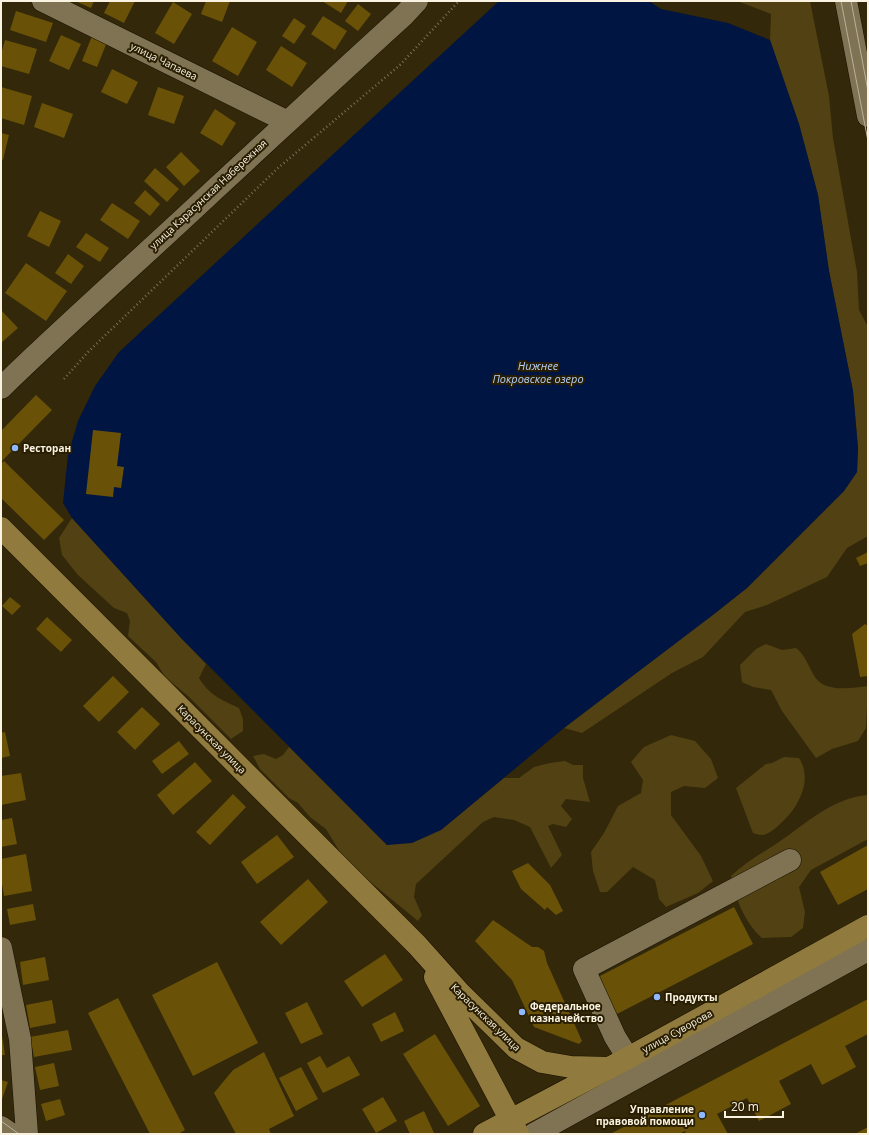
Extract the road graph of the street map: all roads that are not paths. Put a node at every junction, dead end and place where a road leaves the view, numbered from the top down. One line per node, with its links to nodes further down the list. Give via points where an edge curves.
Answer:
1 (43, 1): 5 (street, улица Чапаева)
2 (418, 1): 5 (street, улица Карасунская Набережная)
3 (846, 1): 4 (street)
4 (868, 116)
5 (286, 121): 6 (street, улица Карасунская Набережная)
6 (1, 388)
7 (1, 528): 12 (main road, Карасунская улица)
8 (790, 860): 13 (street, via 584,969 615,1037)
9 (868, 926): 13 (main road, улица Суворова)
10 (1, 948): 18 (street, via 20,1040)
11 (868, 950): 20 (street, улица Суворова)
12 (422, 951): 14 (main road, Карасунская улица, via 460,994 516,1048 542,1062 571,1067); 16 (main road, Карасунская улица)
13 (628, 1058): 14 (main road, улица Суворова)
14 (608, 1068): 16 (main road, улица Суворова)
15 (1, 1127): 17 (street)
16 (514, 1127): 19 (main road, улица Суворова)
17 (11, 1134)
18 (27, 1134)
19 (484, 1134)
20 (534, 1134)

